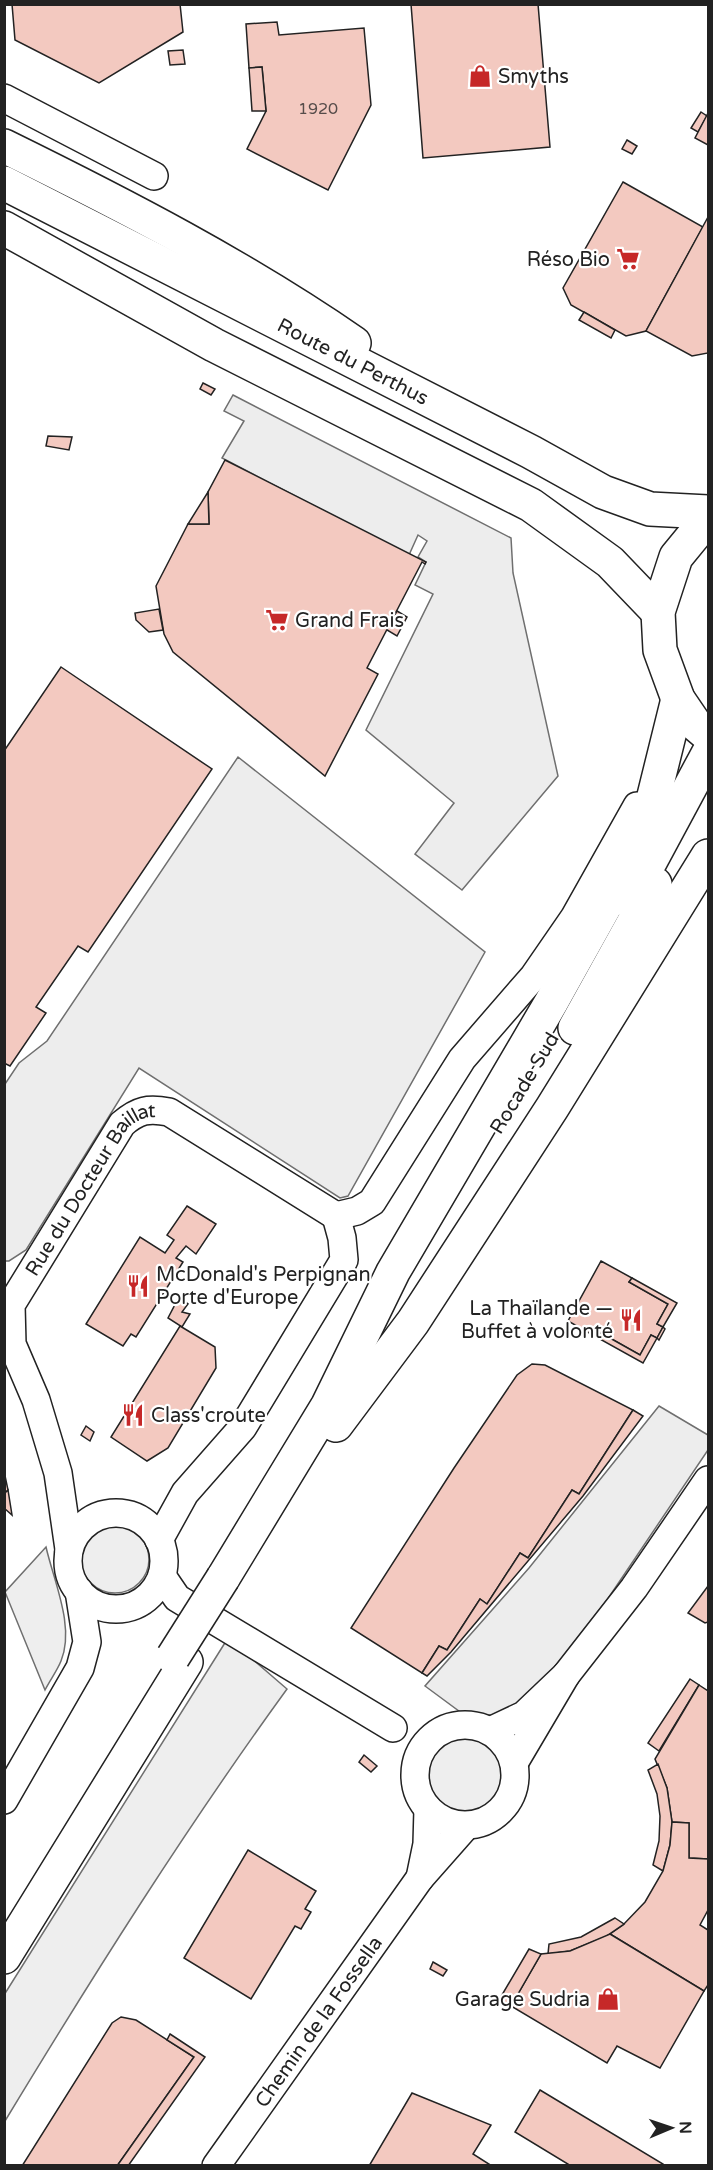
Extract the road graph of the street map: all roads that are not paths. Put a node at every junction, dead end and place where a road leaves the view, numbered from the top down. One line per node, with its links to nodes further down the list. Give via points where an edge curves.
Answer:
1 (4, 98): 3 (street)
2 (4, 146): 6 (main road, via 93,190 299,305)
3 (154, 176)
4 (4, 183): 6 (main road, Route du Perthus)
5 (4, 228): 9 (main road, via 214,345 531,505 610,562)
6 (467, 420): 7 (main road, Route du Perthus, via 603,492 650,509)
7 (708, 512)
8 (708, 518): 9 (main road, via 676,557)
9 (658, 612): 10 (main road, via 660,650)
10 (694, 719): 12 (main road)
11 (708, 754): 16 (main road, Rocade Sud, via 592,968)
12 (659, 783): 15 (street, via 633,810 574,918 534,976 462,1059 372,1202); 16 (main road, via 605,906 393,1272)
13 (708, 783): 16 (main road, Rocade Sud, via 618,954 537,1095)
14 (708, 856): 16 (main road, via 413,1322)
15 (336, 1216): 17 (street, Rue du Docteur Baillat, via 169,1112 150,1108 122,1124 11,1305 12,1344 36,1400); 19 (street, via 344,1260 243,1427)
16 (335, 1410): 30 (main road)
17 (58, 1473): 20 (street, Rue du Docteur Baillat, via 74,1497); 23 (street, Rue du Docteur Baillat)
18 (708, 1480): 31 (street, via 634,1588)
19 (185, 1493): 21 (street); 22 (street)
20 (104, 1514): 21 (street); 23 (street, via 82,1527)
21 (135, 1517): 22 (street, via 149,1526)
22 (159, 1540): 24 (street)
23 (69, 1549): 25 (street, via 71,1578)
24 (162, 1576): 26 (street); 27 (street)
25 (78, 1591): 28 (street, via 90,1601); 29 (street)
26 (177, 1598): 27 (street); 32 (street)
27 (146, 1599): 28 (street)
28 (120, 1609): 29 (street)
29 (87, 1642): 37 (street, via 80,1668)
30 (179, 1659): 41 (main road); 42 (main road)
31 (566, 1675): 33 (street, via 524,1715); 36 (street)
32 (393, 1728): 34 (street); 35 (street)
33 (490, 1731): 34 (street, via 465,1724); 36 (street, via 509,1750)
34 (440, 1732): 35 (street, via 429,1739)
35 (417, 1762): 38 (street, via 414,1779 418,1795)
36 (514, 1763): 39 (street, via 513,1793 505,1806 494,1817)
37 (4, 1800)
38 (428, 1809): 39 (street, via 438,1819); 40 (street, Chemin de la Fossella, via 427,1844)
39 (465, 1827): 40 (street, Chemin de la Fossella)
40 (420, 1878): 43 (street, Chemin de la Fossella)
41 (4, 1931)
42 (4, 1957)
43 (216, 2166)

